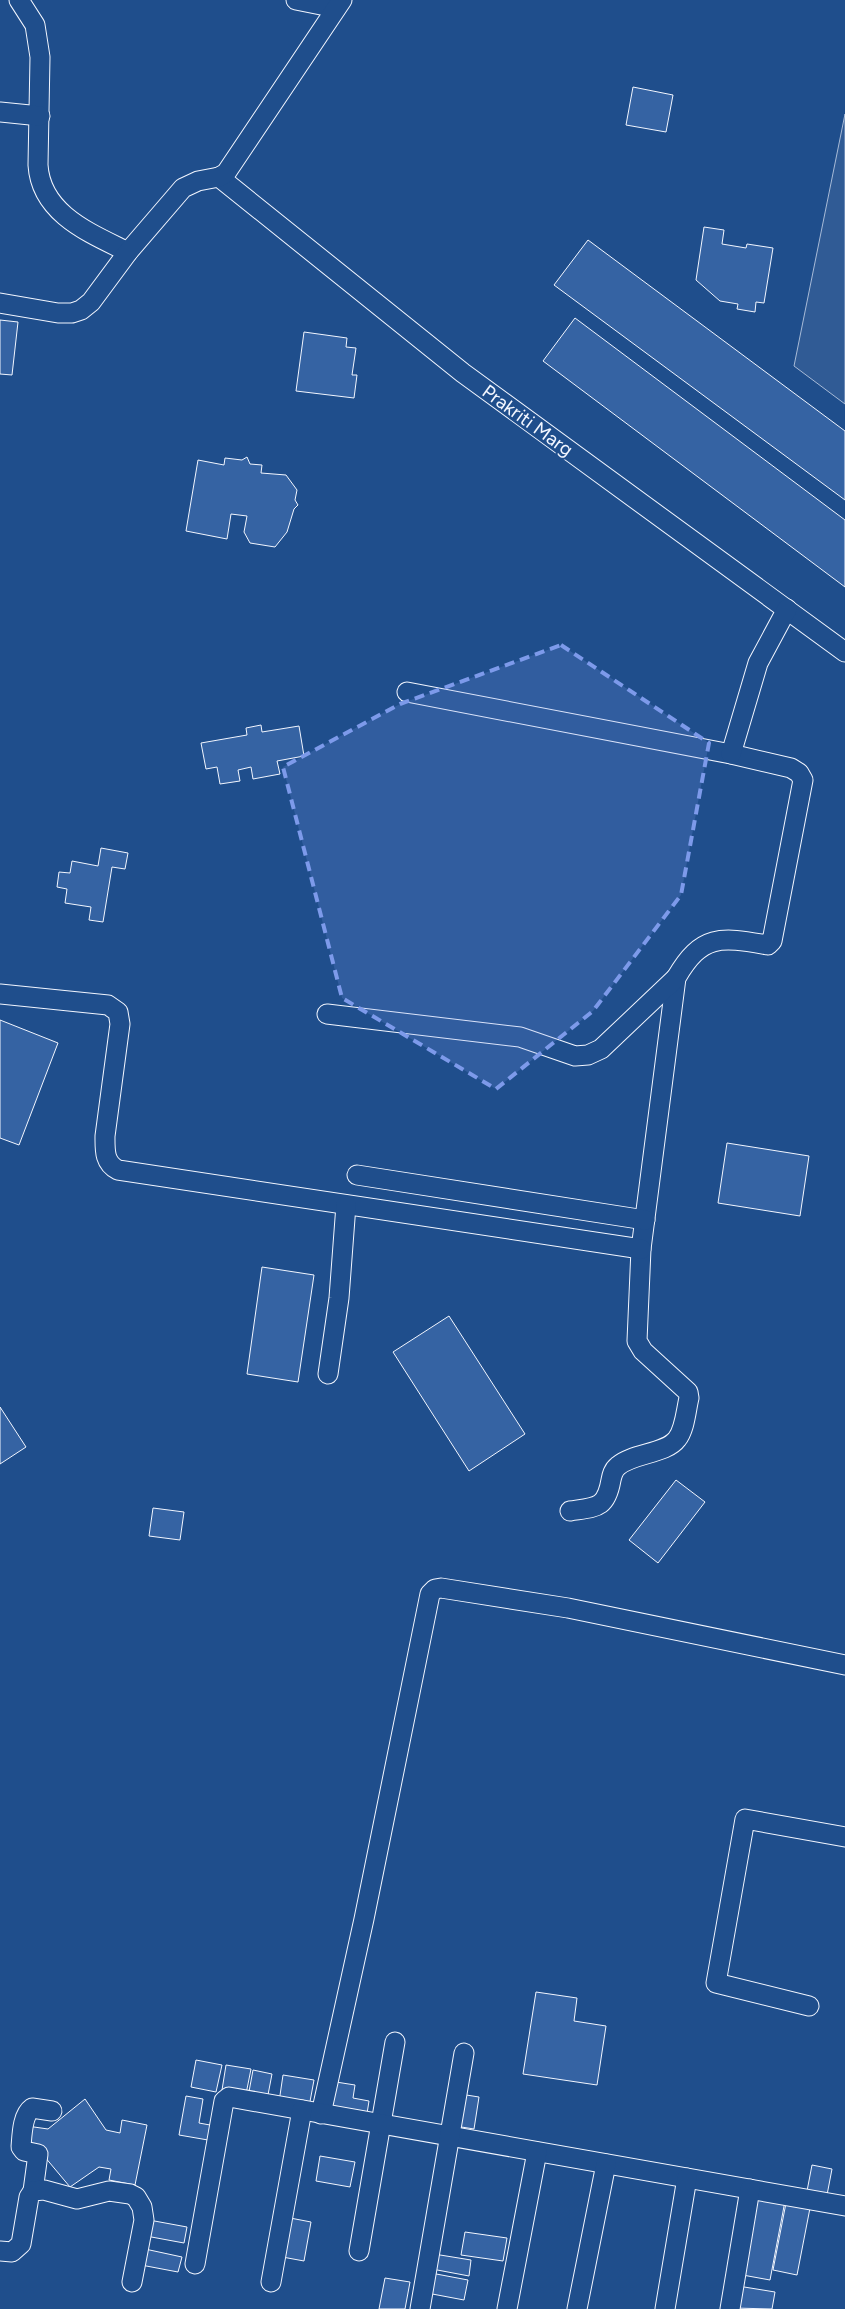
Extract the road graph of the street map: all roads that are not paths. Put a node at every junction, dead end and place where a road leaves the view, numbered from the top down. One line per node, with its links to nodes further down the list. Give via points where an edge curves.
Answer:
1 (19, 0): 5 (street, via 35,25 40,56)
2 (296, 0): 3 (street)
3 (339, 4): 6 (street, via 231,167)
4 (0, 112): 5 (street)
5 (40, 116): 7 (street, via 39,178 48,199 68,220)
6 (219, 177): 7 (street, via 183,188); 9 (street, Prakriti Marg, via 464,373)
7 (128, 252): 8 (street, via 91,302 81,310 58,313)
8 (0, 303)
9 (787, 609): 10 (street, Prakriti Marg); 12 (street, via 758,663)
10 (845, 652)
11 (407, 692): 12 (street)
12 (731, 754): 13 (street, via 791,768 799,772 803,780 772,941 768,945 722,939 711,942 685,963)
13 (676, 978): 15 (street, via 600,1049 583,1056 565,1054 520,1037); 18 (street)
14 (0, 994): 17 (street, via 108,1005 118,1012 120,1024 105,1136 105,1154 112,1167 123,1172)
15 (326, 1014)
16 (357, 1175): 18 (street)
17 (346, 1205): 19 (street); 20 (street, via 339,1298)
18 (645, 1220): 19 (street)
19 (641, 1249): 21 (street, via 636,1341 643,1352 688,1392 682,1428 677,1441 671,1445 629,1459 617,1467 606,1499 598,1506)
20 (328, 1374)
21 (570, 1511)
22 (845, 1664): 29 (street, via 568,1608 441,1588 433,1591)
23 (845, 1837): 24 (street, via 745,1819 716,1984)
24 (810, 2006)
25 (395, 2042): 30 (street)
26 (464, 2053): 31 (street)
27 (302, 2110): 29 (street); 40 (street, via 226,2098); 42 (street)
28 (52, 2111): 36 (street, via 32,2108 27,2112 24,2123 20,2147 38,2154)
29 (321, 2114): 30 (street)
30 (381, 2124): 31 (street); 39 (street)
31 (450, 2137): 32 (street); 43 (street)
32 (538, 2152): 33 (street); 44 (street)
33 (606, 2164): 34 (street); 45 (street)
34 (687, 2178): 35 (street); 46 (street)
35 (750, 2190): 37 (street); 47 (street)
36 (33, 2191): 38 (street, via 29,2197 21,2244 12,2252); 41 (street, via 44,2190 77,2199 109,2191 136,2197 144,2220)
37 (844, 2200)
38 (0, 2251)
39 (359, 2251)
40 (195, 2264)
41 (132, 2282)
42 (271, 2282)
43 (420, 2309)
44 (507, 2309)
45 (577, 2309)
46 (665, 2309)
47 (730, 2309)

